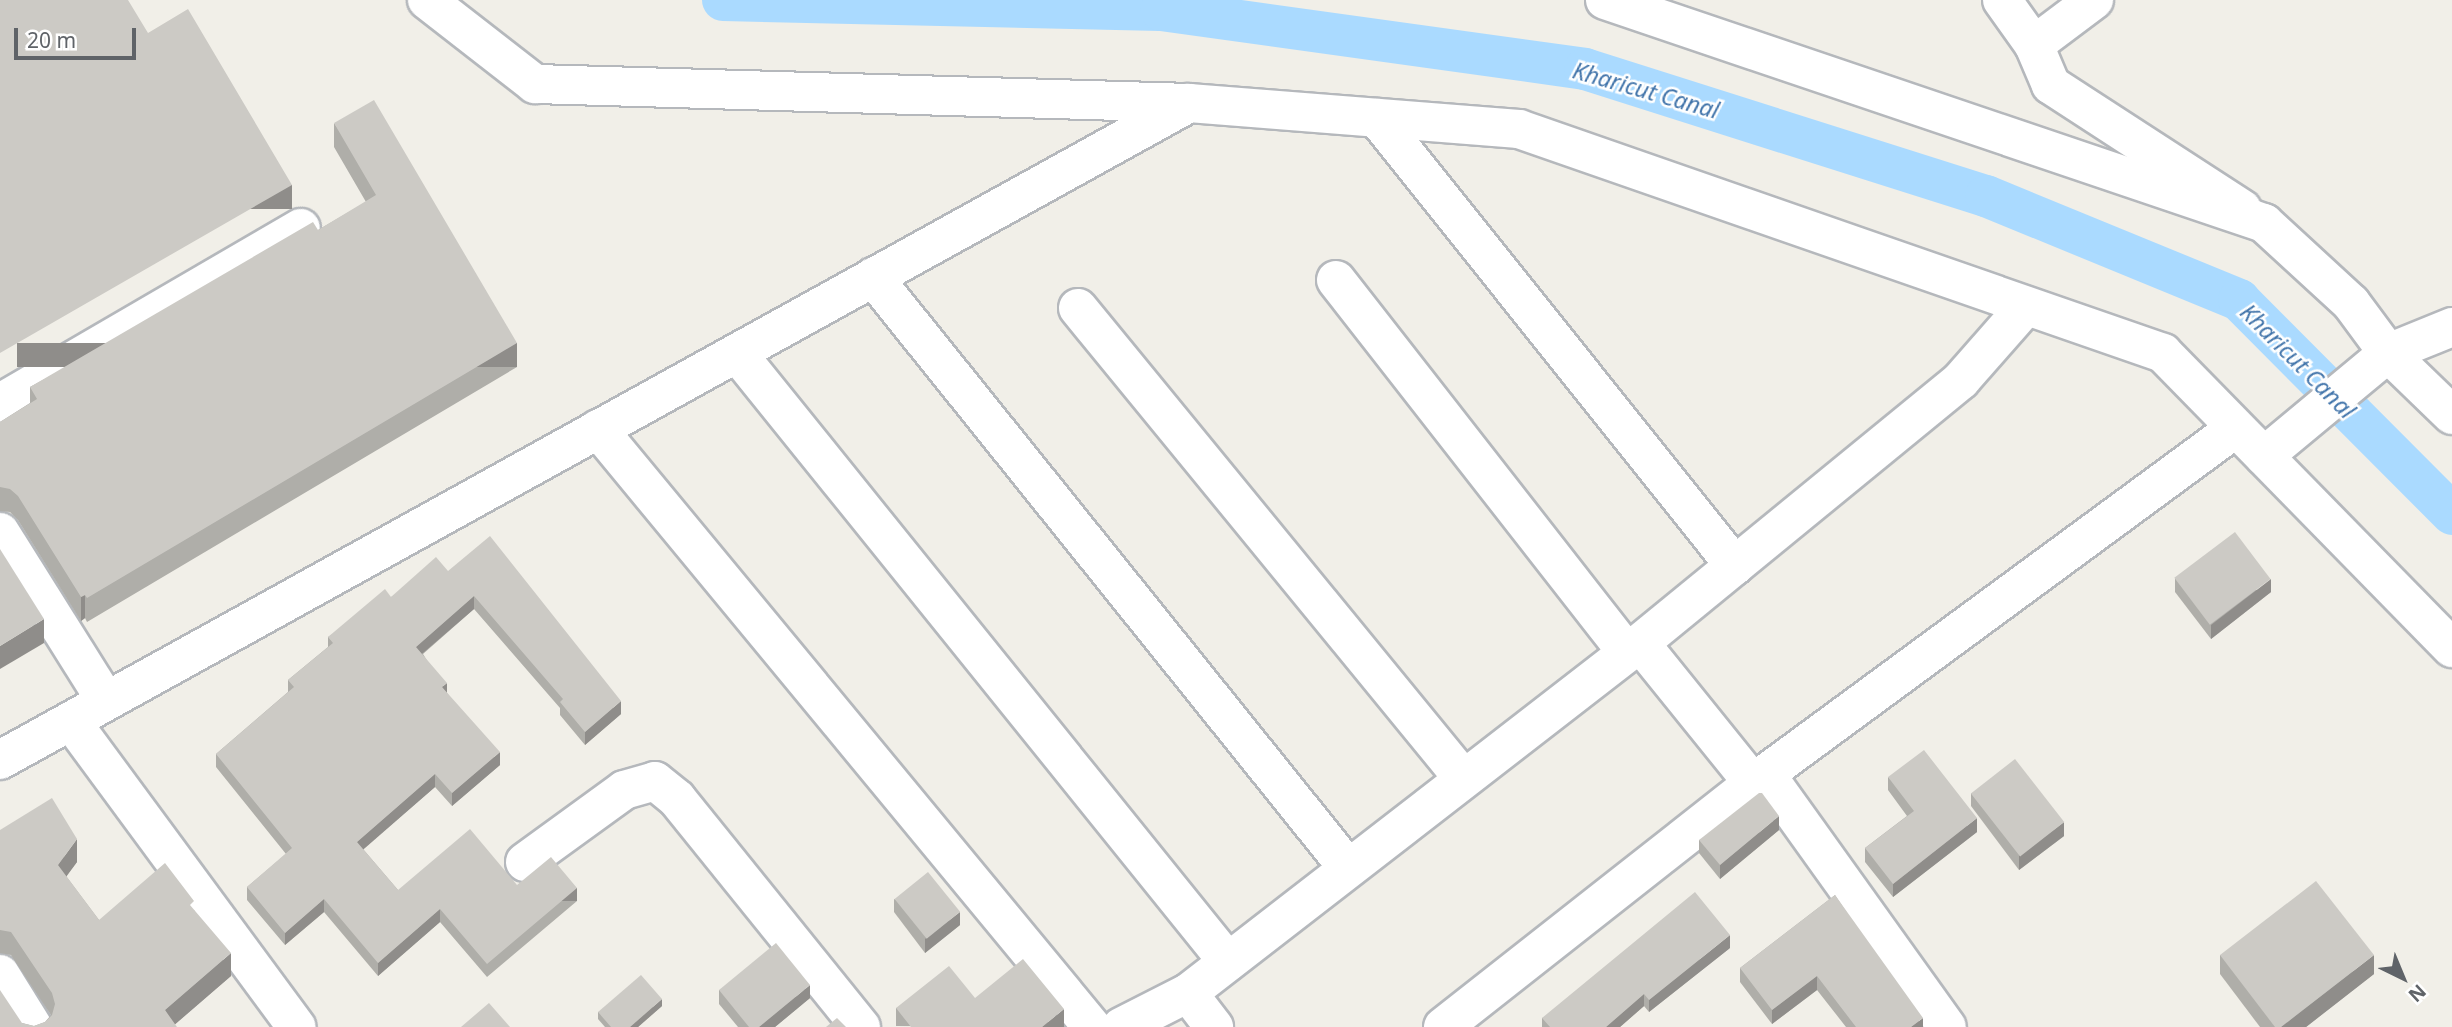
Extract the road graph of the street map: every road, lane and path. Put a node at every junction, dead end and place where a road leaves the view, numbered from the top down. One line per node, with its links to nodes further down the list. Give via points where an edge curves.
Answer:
1 (427, 0): 6 (street, via 535,85)
2 (1605, 0): 8 (street)
3 (2002, 0): 5 (street)
4 (2094, 0): 5 (street)
5 (2034, 45): 8 (street, via 2051,85)
6 (1189, 103): 7 (street); 10 (street)
7 (1377, 118): 12 (street, via 1519,129); 23 (street)
8 (2264, 223): 16 (street, via 2351,303)
9 (301, 228): 17 (street)
10 (873, 277): 15 (street); 32 (street)
11 (1336, 280): 24 (street)
12 (2026, 306): 19 (street, via 2163,353); 23 (street, via 1961,380)
13 (1078, 308): 29 (street)
14 (2452, 327): 16 (street)
15 (737, 352): 20 (street); 33 (street)
16 (2384, 356): 18 (street); 21 (street)
17 (0, 403)
18 (2452, 415)
19 (2236, 428): 21 (street); 30 (street)
20 (598, 429): 26 (street); 39 (street)
21 (2267, 454): 25 (street)
22 (0, 532): 26 (street)
23 (1735, 566): 24 (street)
24 (1633, 647): 29 (street); 30 (street)
25 (2452, 648)
26 (106, 701): 27 (street)
27 (71, 721): 28 (street); 37 (street)
28 (0, 760)
29 (1463, 778): 32 (street)
30 (1753, 783): 42 (street); 43 (street, via 1775,787)
31 (525, 862): 38 (street, via 624,790 655,781 677,799)
32 (1349, 868): 33 (street)
33 (1228, 962): 35 (street)
34 (0, 974): 36 (street)
35 (1188, 993): 40 (street); 41 (street)
36 (33, 1027)
37 (298, 1027)
38 (861, 1027)
39 (1092, 1027)
40 (1121, 1027)
41 (1214, 1027)
42 (1443, 1027)
43 (1947, 1027)

